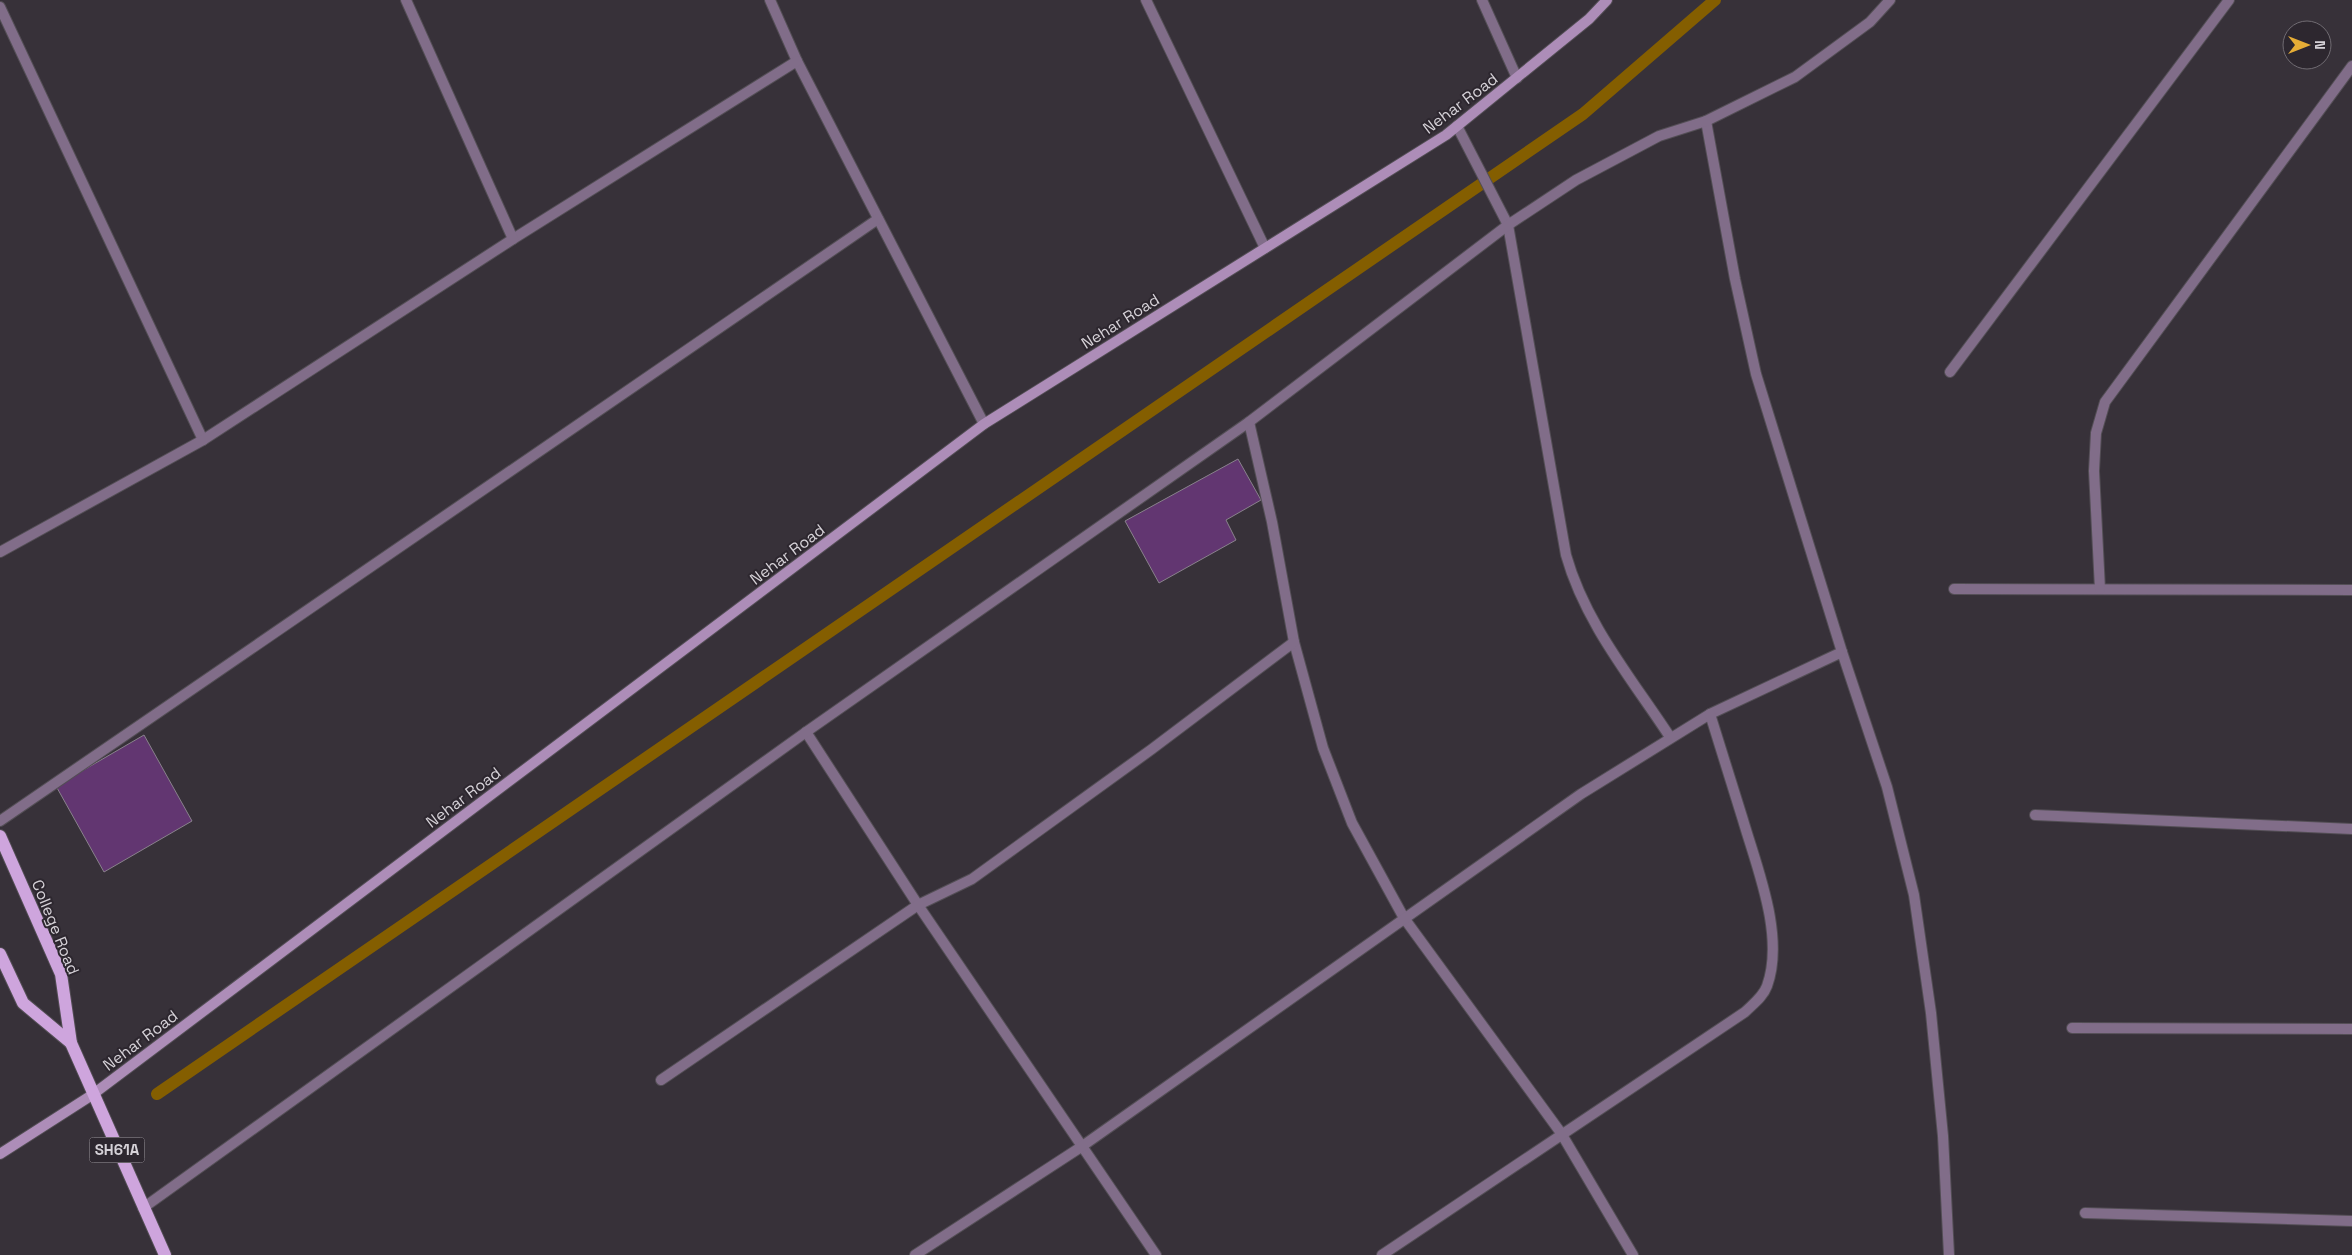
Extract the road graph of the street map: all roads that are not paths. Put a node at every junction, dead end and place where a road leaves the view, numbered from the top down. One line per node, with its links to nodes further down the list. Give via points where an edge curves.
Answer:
1 (406, 0): 16 (street)
2 (770, 0): 9 (street)
3 (1146, 0): 17 (street)
4 (1482, 0): 11 (street)
5 (1607, 0): 11 (street, Nehar Road, via 1589,19)
6 (1890, 0): 12 (street, via 1870,22 1795,77)
7 (2229, 0): 18 (street)
8 (0, 7): 21 (street)
9 (797, 61): 14 (street); 16 (street)
10 (2352, 66): 24 (street, via 2105,402 2096,433 2094,471)
11 (1517, 78): 13 (street, Nehar Road)
12 (1706, 121): 15 (street, via 1659,136 1576,180); 27 (street, via 1756,374)
13 (1457, 126): 15 (street); 17 (street, Nehar Road)
14 (878, 219): 20 (street); 32 (street)
15 (1508, 225): 19 (street); 30 (street, via 1564,546 1572,574 1592,619)
16 (513, 239): 21 (street)
17 (1266, 248): 20 (street, Nehar Road)
18 (1950, 372)
19 (1249, 422): 26 (street); 29 (street)
20 (984, 424): 42 (street, Nehar Road)
21 (203, 440): 22 (street)
22 (0, 552)
23 (1954, 588): 24 (street)
24 (2100, 588): 25 (street)
25 (2352, 590)
26 (1294, 642): 35 (street, via 972,879); 36 (street, via 1323,748 1352,823)
27 (1842, 652): 28 (street); 54 (street, via 1887,787 1914,895 1931,1013 1943,1136)
28 (1710, 714): 30 (street); 43 (street, via 1771,923 1772,960 1767,986 1745,1012)
29 (806, 732): 35 (street); 46 (street)
30 (1670, 737): 36 (street, via 1581,794)
31 (2035, 815): 33 (street)
32 (0, 821)
33 (2352, 829)
34 (0, 836): 40 (main road, College Road / SH61A, via 61,974)
35 (918, 905): 41 (street); 44 (street)
36 (1404, 918): 43 (street); 44 (street)
37 (0, 954): 40 (main road, SH61A, via 23,1004)
38 (2072, 1028): 39 (street)
39 (2352, 1029)
40 (71, 1043): 42 (main road, College Road / SH61A)
41 (661, 1080)
42 (92, 1095): 45 (street, Nehar Road); 46 (main road, College Road / SH61A)
43 (1562, 1133): 52 (street); 53 (street)
44 (1081, 1147): 50 (street); 51 (street)
45 (0, 1154)
46 (143, 1208): 49 (main road, College Road / SH61A)
47 (2084, 1213): 48 (street)
48 (2352, 1221)
49 (165, 1255)
50 (915, 1255)
51 (1156, 1255)
52 (1382, 1255)
53 (1634, 1255)
54 (1949, 1255)

